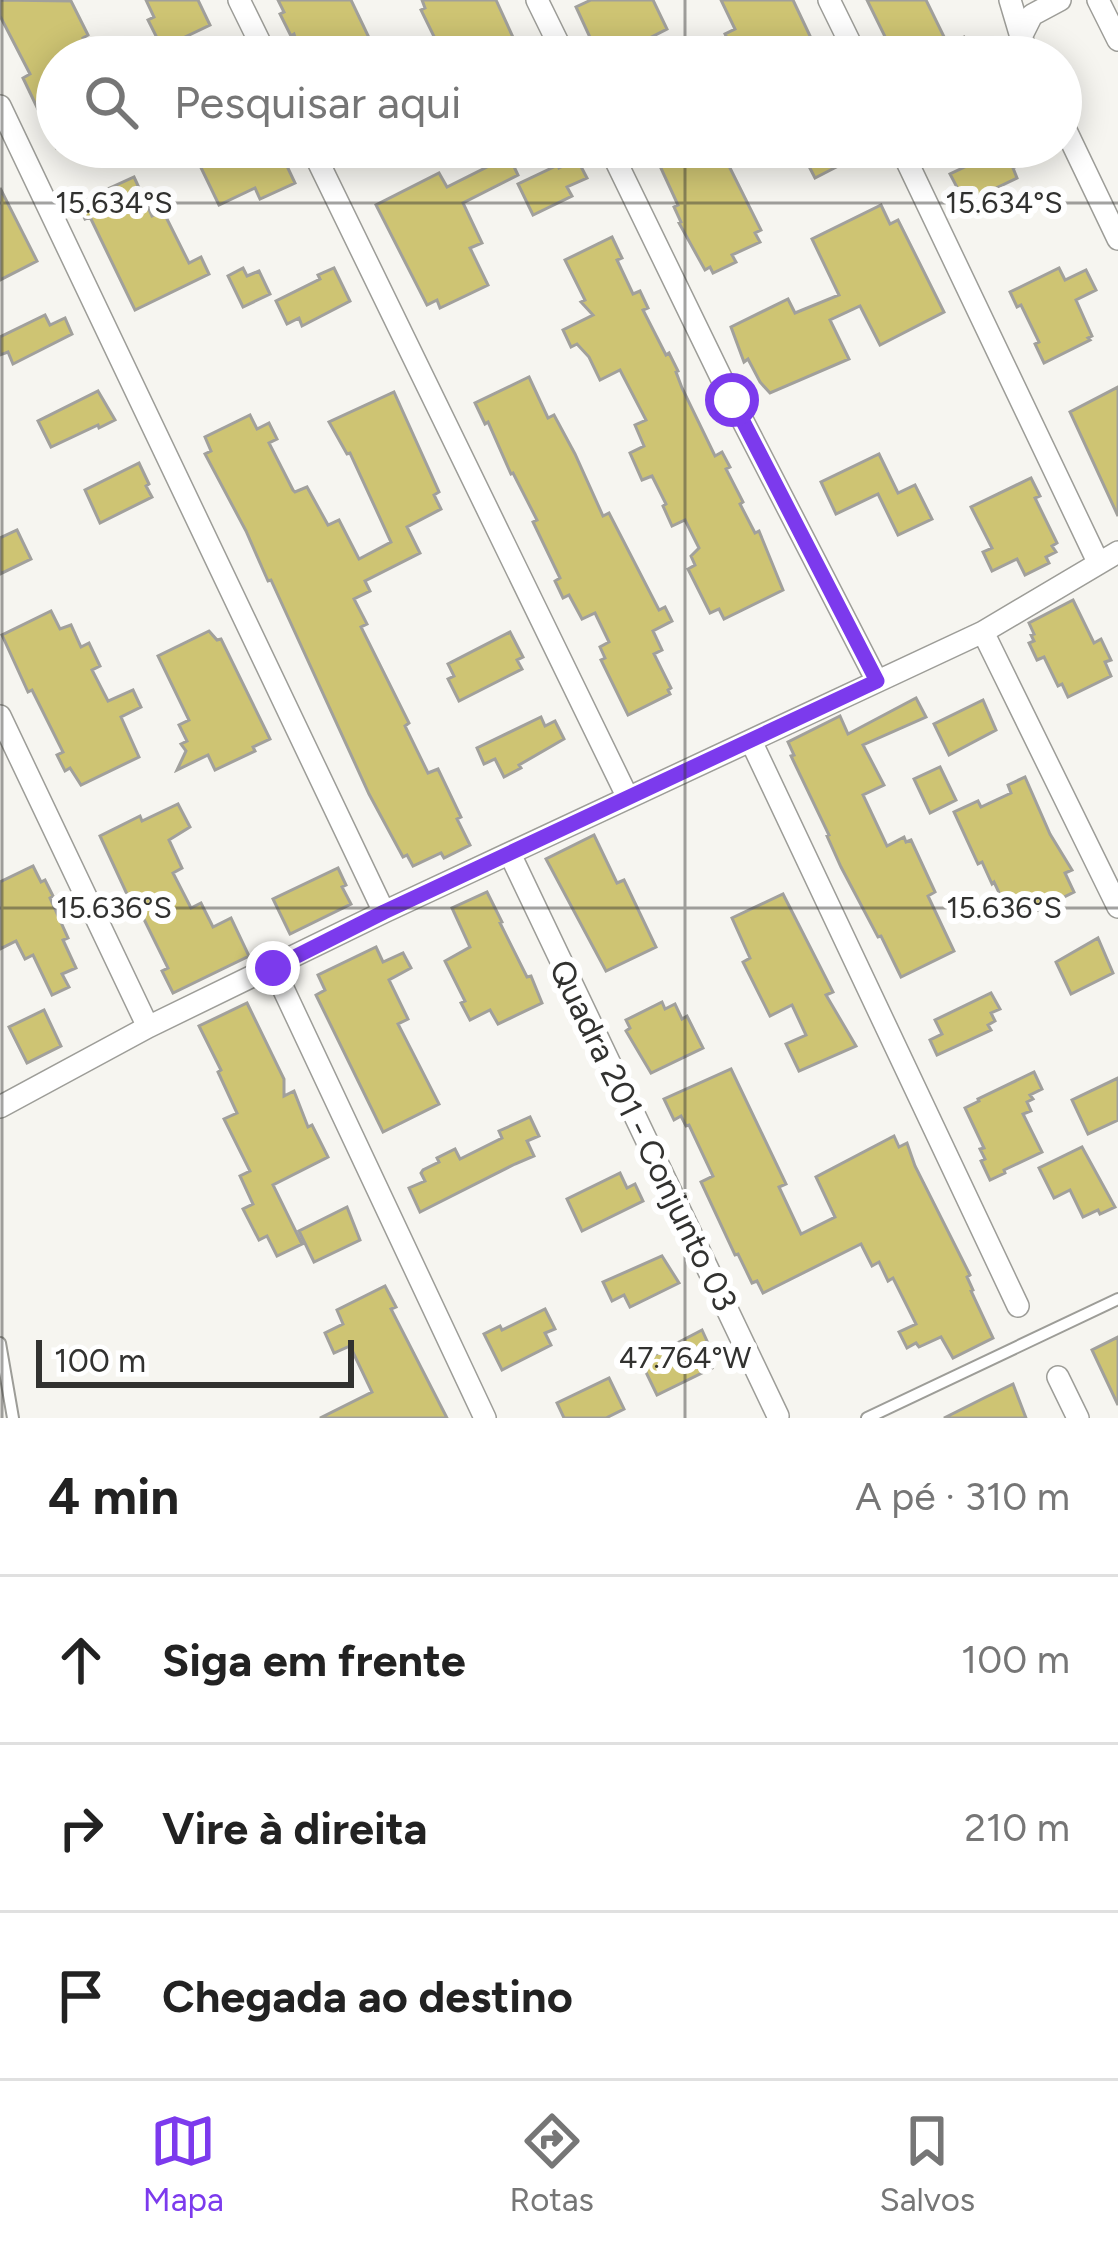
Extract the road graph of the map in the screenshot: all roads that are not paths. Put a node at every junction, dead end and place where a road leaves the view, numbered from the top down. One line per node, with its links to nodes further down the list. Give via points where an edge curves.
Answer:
1 (239, 0): 8 (street)
2 (537, 0): 9 (street)
3 (830, 0): 10 (street)
4 (1010, 0): 11 (street)
5 (1060, 0): 12 (street, via 1032,15)
6 (1073, 0): 7 (street)
7 (1101, 5): 13 (street)
8 (257, 36)
9 (555, 36)
10 (847, 36)
11 (1022, 36)
12 (1028, 36)
13 (1118, 40)
14 (0, 106): 28 (street)
15 (1082, 164): 19 (street)
16 (321, 168): 25 (street)
17 (619, 168): 22 (street)
18 (911, 168): 20 (street)
19 (1118, 239)
20 (1108, 557): 21 (street)
21 (983, 632): 22 (street); 27 (street)
22 (877, 681): 24 (street)
23 (0, 716): 30 (street)
24 (751, 741): 25 (street); 33 (street)
25 (628, 798): 26 (street)
26 (510, 854): 28 (street); 36 (street, Quadra 201 - Conjunto 03)
27 (1118, 908)
28 (384, 912): 29 (street)
29 (273, 968): 30 (street); 38 (street)
30 (148, 1027): 31 (street)
31 (0, 1107)
32 (1118, 1299): 39 (lane)
33 (1018, 1306)
34 (0, 1343): 37 (lane)
35 (1058, 1377): 40 (street)
36 (778, 1416)
37 (13, 1418)
38 (484, 1418)
39 (866, 1418)
40 (1078, 1418)

